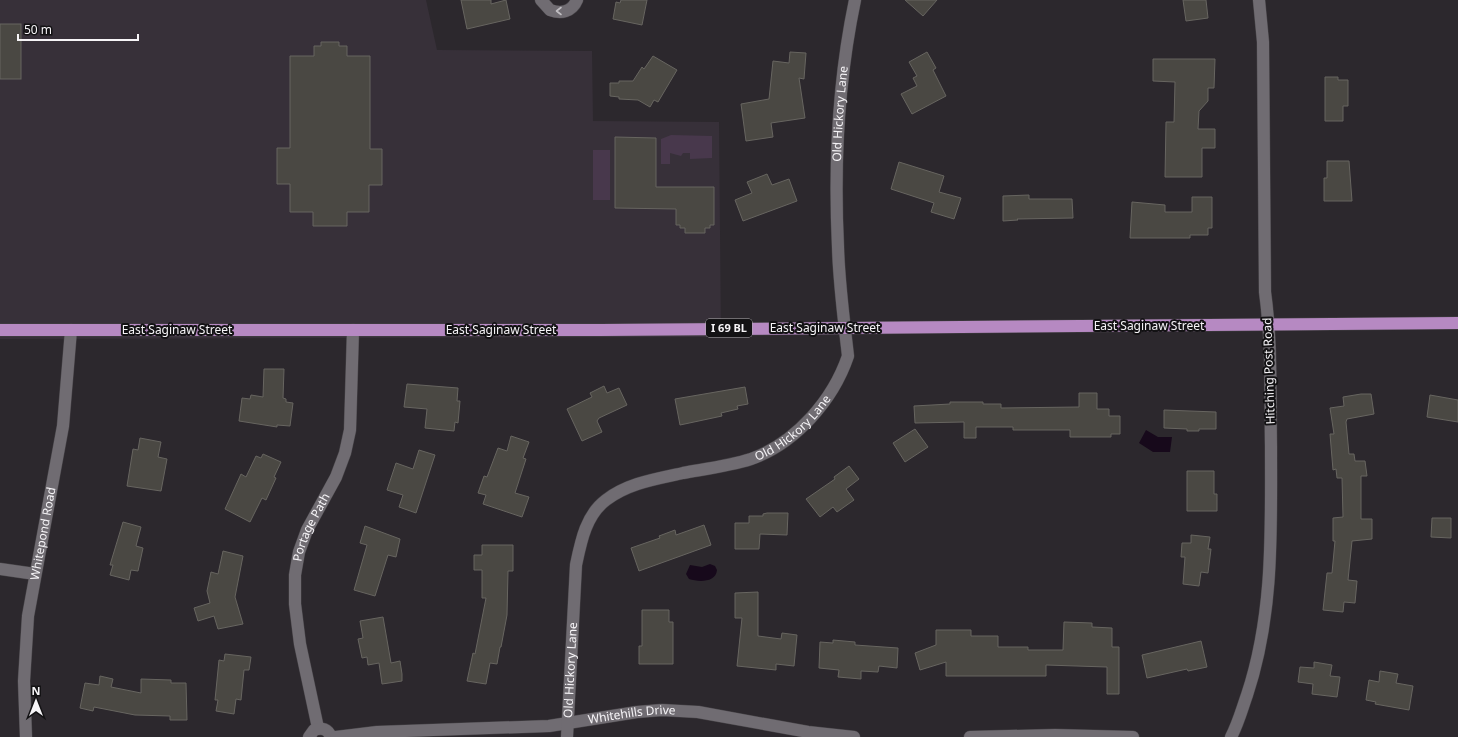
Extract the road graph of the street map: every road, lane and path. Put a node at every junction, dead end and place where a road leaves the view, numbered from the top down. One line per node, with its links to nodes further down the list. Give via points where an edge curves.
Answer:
1 (541, 0): 2 (street, one-way to 1, via 573,7 562,13 550,10)
2 (577, 0)
3 (855, 0): 7 (street, Old Hickory Lane, via 845,60 837,154 838,248)
4 (1259, 0): 6 (street, Hitching Post Road, via 1263,42 1265,292)
5 (1458, 323): 6 (main road, East Saginaw Street / I 69 BL)
6 (1269, 325): 7 (main road, East Saginaw Street / I 69 BL); 22 (street, Hitching Post Road, via 1269,579 1262,635 1251,681)
7 (845, 328): 10 (main road, East Saginaw Street / I 69 BL); 13 (street, Old Hickory Lane, via 848,356 843,370 827,397 792,436 751,459 639,483 605,500 589,519 581,539 576,564)
8 (0, 330): 9 (main road, East Saginaw Street / I 69 BL)
9 (71, 330): 10 (main road, East Saginaw Street / I 69 BL); 12 (street, Whitepond Road, via 63,426)
10 (354, 330): 14 (street, Portage Path, via 350,430 345,453 336,477 306,530 295,575 295,604)
11 (0, 569): 12 (street)
12 (35, 574): 15 (street, Whitepond Road, via 28,616 24,681)
13 (569, 724): 17 (street, Whitehills Drive, via 377,732); 18 (street, Old Hickory Lane); 19 (street, Whitehills Drive, via 662,710 698,712 808,732)
14 (313, 733): 16 (street, via 325,730)
15 (26, 737)
16 (331, 737)
17 (336, 737)
18 (567, 737)
19 (854, 737)
20 (970, 737): 21 (street)
21 (1133, 737)
22 (1231, 737)

